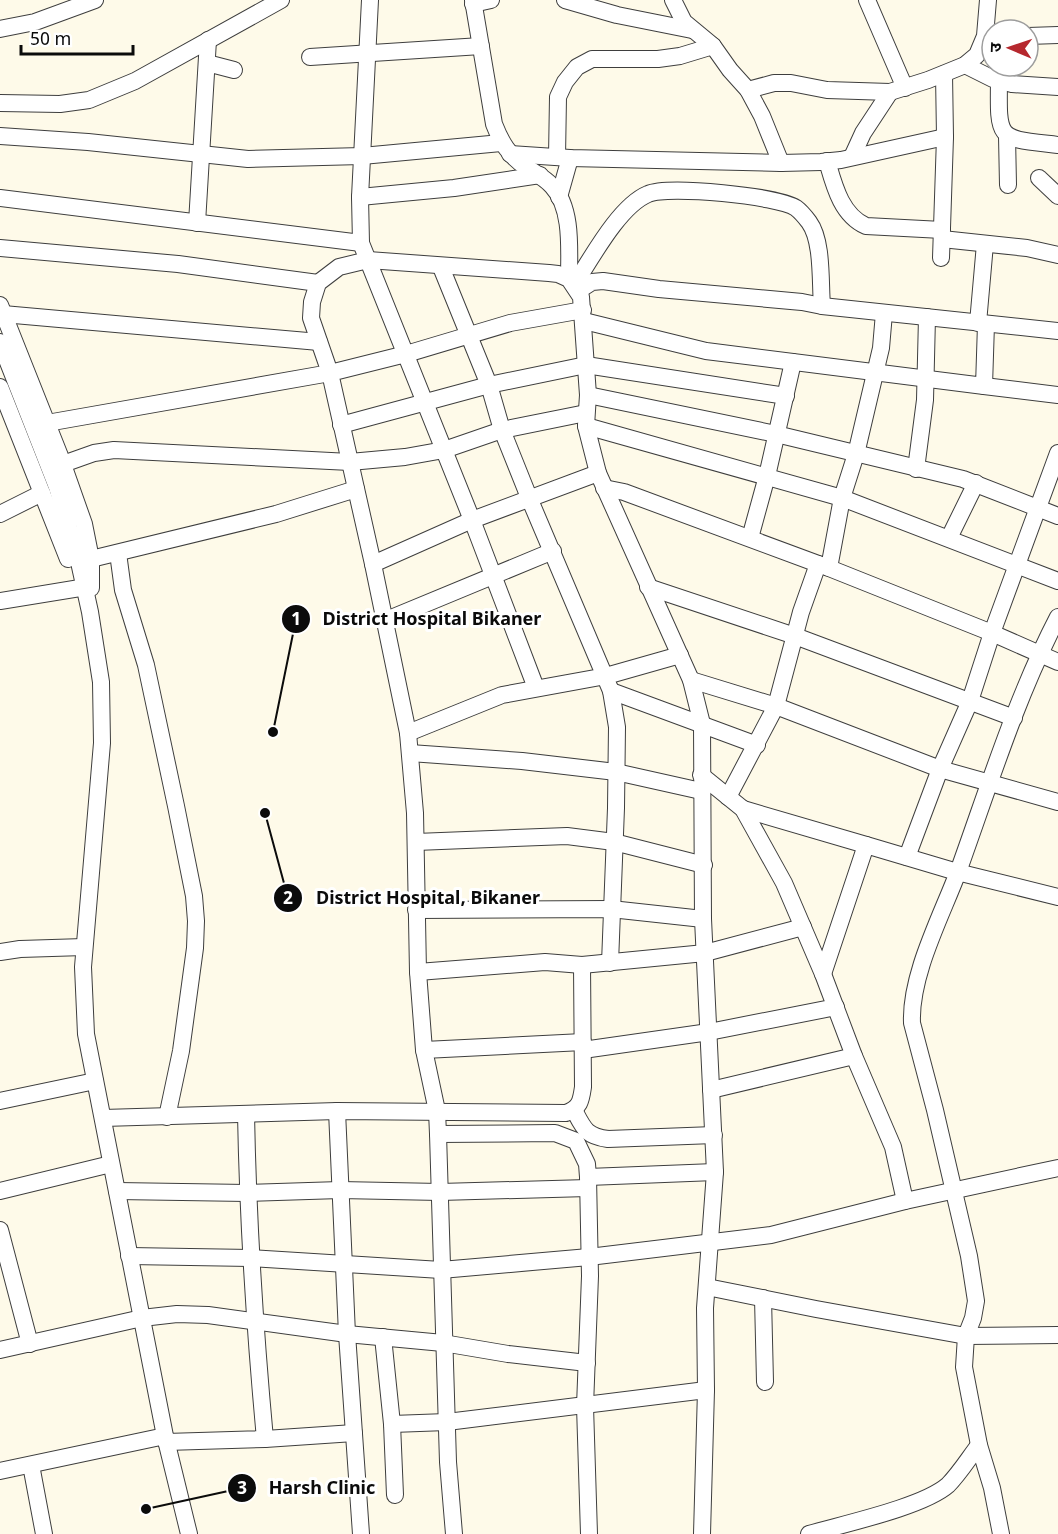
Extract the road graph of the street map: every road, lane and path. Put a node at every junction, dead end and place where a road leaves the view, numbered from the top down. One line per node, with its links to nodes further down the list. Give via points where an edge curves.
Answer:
1 (95, 0): 11 (street, via 35,22)
2 (281, 0): 15 (street)
3 (370, 0): 19 (street)
4 (491, 0): 9 (street)
5 (565, 0): 12 (street)
6 (673, 0): 12 (street)
7 (867, 0): 28 (street)
8 (988, 0): 10 (street)
9 (473, 2): 16 (street)
10 (988, 18)
11 (0, 29)
12 (692, 30): 17 (street)
13 (1058, 35): 14 (street)
14 (1040, 36)
15 (208, 40): 21 (street); 29 (street, via 135,81 89,100 60,104)
16 (481, 46): 19 (street); 34 (street, via 494,124)
17 (713, 46): 27 (street); 38 (street, via 658,59 592,59 577,67 558,98)
18 (980, 50): 22 (street)
19 (367, 55): 20 (street); 36 (street)
20 (310, 57)
21 (207, 63): 23 (street); 35 (street)
22 (965, 65): 24 (street); 25 (street)
23 (234, 70)
24 (944, 74): 28 (street); 32 (street)
25 (999, 81): 26 (street); 31 (street, via 999,118)
26 (1058, 87)
27 (748, 90): 28 (street, via 774,83 826,90); 40 (street)
28 (898, 90): 37 (street, via 863,133)
29 (0, 103)
30 (0, 136): 35 (street)
31 (1007, 136): 33 (street); 43 (street)
32 (945, 137): 37 (street); 49 (street)
33 (1058, 146)
34 (506, 149): 36 (street); 38 (street); 41 (street)
35 (202, 155): 36 (street, via 248,159); 48 (street)
36 (362, 156): 45 (street)
37 (852, 157): 39 (street)
38 (563, 158): 40 (street); 46 (street)
39 (827, 161): 40 (street); 49 (street, via 836,193 857,222)
40 (781, 163)
41 (540, 175): 45 (street); 46 (street)
42 (1058, 181): 44 (street, via 1039,178)
43 (1008, 185)
44 (1058, 196)
45 (360, 197): 50 (street)
46 (560, 197): 58 (street, via 569,229)
47 (0, 198): 48 (street)
48 (197, 223): 50 (street)
49 (942, 235): 51 (street); 54 (street)
50 (361, 243): 55 (street)
51 (985, 244): 53 (street); 64 (street)
52 (0, 248): 57 (street, via 178,264)
53 (1058, 255)
54 (941, 258)
55 (368, 260): 56 (street); 57 (street, via 339,267); 69 (street)
56 (441, 267): 58 (street, via 549,273); 66 (street)
57 (318, 283): 68 (street, via 311,318)
58 (574, 285): 59 (street, via 603,281); 59 (street, via 609,232 637,201 649,193 686,190 795,208 809,222 817,240); 62 (street)
59 (822, 306): 61 (street)
60 (2, 310): 68 (street); 83 (street)
61 (884, 313): 63 (street); 72 (street)
62 (584, 315): 66 (street, via 510,323); 70 (street, via 706,351); 71 (street)
63 (927, 317): 64 (street); 74 (street)
64 (982, 324): 65 (street); 76 (street)
65 (1058, 331)
66 (470, 336): 69 (street); 75 (street)
67 (0, 342): 92 (street)
68 (319, 342): 73 (street)
69 (406, 354): 73 (street); 81 (street)
70 (793, 362): 72 (street); 80 (street)
71 (585, 365): 75 (street); 78 (street); 80 (street)
72 (876, 372): 74 (street); 89 (street)
73 (330, 373): 83 (street); 84 (street)
74 (926, 378): 76 (street); 91 (street)
75 (489, 385): 81 (street); 85 (street)
76 (984, 386): 79 (street)
77 (0, 388): 97 (street)
78 (588, 395): 82 (street); 86 (street)
79 (1058, 395)
80 (786, 396): 86 (street)
81 (426, 403): 84 (street); 87 (street)
82 (586, 419): 85 (street); 93 (street); 94 (street)
83 (47, 423): 92 (street)
84 (341, 425): 90 (street)
85 (502, 429): 87 (street); 99 (street)
86 (776, 434): 89 (street); 93 (street)
87 (444, 450): 90 (street); 103 (street)
88 (1058, 453): 100 (street)
89 (856, 454): 91 (street); 98 (street)
90 (350, 462): 92 (street, via 114,450 94,453); 96 (street)
91 (916, 468): 95 (street)
92 (58, 469): 108 (street, via 84,525); 117 (street)
93 (767, 476): 98 (street); 104 (street)
94 (601, 481): 99 (street); 104 (street); 114 (street)
95 (976, 483): 100 (street); 105 (street)
96 (356, 489): 107 (street, via 276,514); 109 (street)
97 (42, 493): 101 (street); 115 (street)
98 (842, 498): 105 (street); 111 (street)
99 (530, 500): 103 (street); 106 (street)
100 (1037, 507): 102 (street); 110 (street)
101 (0, 514)
102 (1058, 516)
103 (472, 520): 109 (street); 112 (street)
104 (750, 538): 111 (street)
105 (949, 538): 110 (street)
106 (553, 551): 112 (street); 126 (street)
107 (118, 553): 108 (street); 172 (street, via 123,590 146,665 194,896 195,948 181,1051)
108 (91, 559): 117 (street)
109 (373, 564): 119 (street)
110 (1018, 565): 113 (street); 120 (street)
111 (824, 566): 120 (street); 121 (street)
112 (494, 576): 119 (street); 127 (street)
113 (1058, 580)
114 (648, 587): 121 (street); 123 (street)
115 (80, 588): 116 (street); 117 (street)
116 (0, 601)
117 (90, 612): 153 (street, via 101,682 102,743)
118 (1058, 617): 122 (street)
119 (384, 621): 132 (street)
120 (992, 633): 122 (street); 128 (street)
121 (795, 636): 128 (street); 129 (street)
122 (1039, 654): 124 (street); 130 (street)
123 (680, 655): 125 (street); 126 (street)
124 (1058, 662)
125 (691, 680): 129 (street); 131 (street)
126 (608, 684): 127 (street); 131 (street); 136 (street, via 616,728)
127 (536, 688): 132 (street, via 502,695)
128 (970, 701): 130 (street); 135 (street)
129 (776, 706): 133 (street); 135 (street)
130 (1014, 718): 138 (street)
131 (702, 724): 133 (street); 137 (street)
132 (408, 734): 134 (street)
133 (757, 744): 139 (street)
134 (410, 753): 136 (street); 142 (street)
135 (940, 769): 138 (street); 145 (street)
136 (616, 772): 137 (street); 143 (street)
137 (701, 783): 139 (street); 146 (street)
138 (989, 783): 140 (street); 147 (street)
139 (728, 797): 141 (street)
140 (1058, 802)
141 (743, 809): 144 (street); 152 (street, via 784,883)
142 (416, 842): 143 (street, via 567,836); 150 (street)
143 (614, 842): 146 (street); 149 (street)
144 (866, 845): 145 (street); 159 (street)
145 (907, 857): 147 (street)
146 (704, 865): 151 (street)
147 (957, 872): 148 (street); 181 (street, via 923,963 911,1009)
148 (1058, 897)
149 (611, 909): 150 (street); 151 (street); 156 (street)
150 (416, 910): 158 (street)
151 (703, 919): 155 (street)
152 (803, 927): 155 (street); 159 (street)
153 (84, 947): 154 (street); 165 (street, via 86,1034)
154 (0, 952)
155 (705, 953): 156 (street); 161 (street)
156 (610, 963): 157 (street)
157 (582, 965): 158 (street, via 545,962); 162 (street)
158 (418, 972): 163 (street)
159 (823, 974): 160 (street)
160 (836, 1007): 161 (street); 164 (street)
161 (709, 1032): 162 (street); 166 (street)
162 (583, 1046): 163 (street); 168 (street, via 581,1103)
163 (424, 1050): 170 (street)
164 (854, 1056): 166 (street); 186 (street, via 893,1147)
165 (95, 1081): 167 (street); 173 (street)
166 (711, 1090): 175 (street)
167 (0, 1101)
168 (574, 1110): 170 (street); 175 (street, via 585,1131 608,1140)
169 (337, 1111): 170 (street); 171 (street); 180 (street)
170 (436, 1111): 174 (street)
171 (246, 1114): 172 (street); 185 (street)
172 (167, 1117): 173 (street)
173 (103, 1118): 176 (street)
174 (438, 1134): 179 (street, via 555,1133 576,1142 587,1164); 184 (street)
175 (714, 1135): 178 (street)
176 (111, 1164): 182 (street); 183 (street)
177 (1058, 1168): 181 (street)
178 (716, 1172): 179 (street); 188 (street)
179 (588, 1183): 184 (street); 190 (street)
180 (340, 1190): 184 (street); 185 (street); 192 (street)
181 (954, 1190): 186 (street); 200 (street, via 976,1301)
182 (0, 1191)
183 (117, 1191): 185 (street); 189 (street)
184 (440, 1192): 193 (street)
185 (247, 1193): 191 (street)
186 (906, 1201): 188 (street, via 771,1235)
187 (0, 1230): 203 (street)
188 (711, 1242): 190 (street); 194 (street)
189 (129, 1256): 191 (street); 196 (street)
190 (589, 1257): 193 (street); 205 (street)
191 (251, 1258): 192 (street); 197 (street)
192 (344, 1263): 193 (street); 198 (street)
193 (441, 1270): 202 (street)
194 (707, 1287): 195 (street); 207 (street)
195 (763, 1298): 200 (street); 206 (street)
196 (142, 1318): 197 (street, via 208,1314); 203 (street); 212 (street)
197 (254, 1320): 198 (street); 213 (street)
198 (347, 1334): 201 (street); 211 (street)
199 (1058, 1335): 200 (street)
200 (966, 1336): 214 (street, via 964,1366)
201 (383, 1337): 202 (street); 210 (street)
202 (443, 1343): 205 (street); 209 (street)
203 (30, 1344): 204 (street)
204 (0, 1350)
205 (587, 1363): 208 (street)
206 (765, 1382)
207 (706, 1390): 208 (street); 223 (street)
208 (585, 1406): 209 (street); 222 (street)
209 (447, 1422): 210 (street); 221 (street)
210 (392, 1424): 217 (street)
211 (354, 1433): 213 (street); 220 (street)
212 (165, 1439): 213 (street); 215 (street); 219 (street)
213 (265, 1439)
214 (979, 1445): 224 (street, via 947,1485 928,1497); 225 (street)
215 (31, 1465): 216 (street); 218 (street)
216 (0, 1472)
217 (395, 1495)
218 (40, 1533)
219 (189, 1534)
220 (361, 1534)
221 (454, 1534)
222 (589, 1534)
223 (702, 1534)
224 (809, 1534)
225 (1001, 1534)

